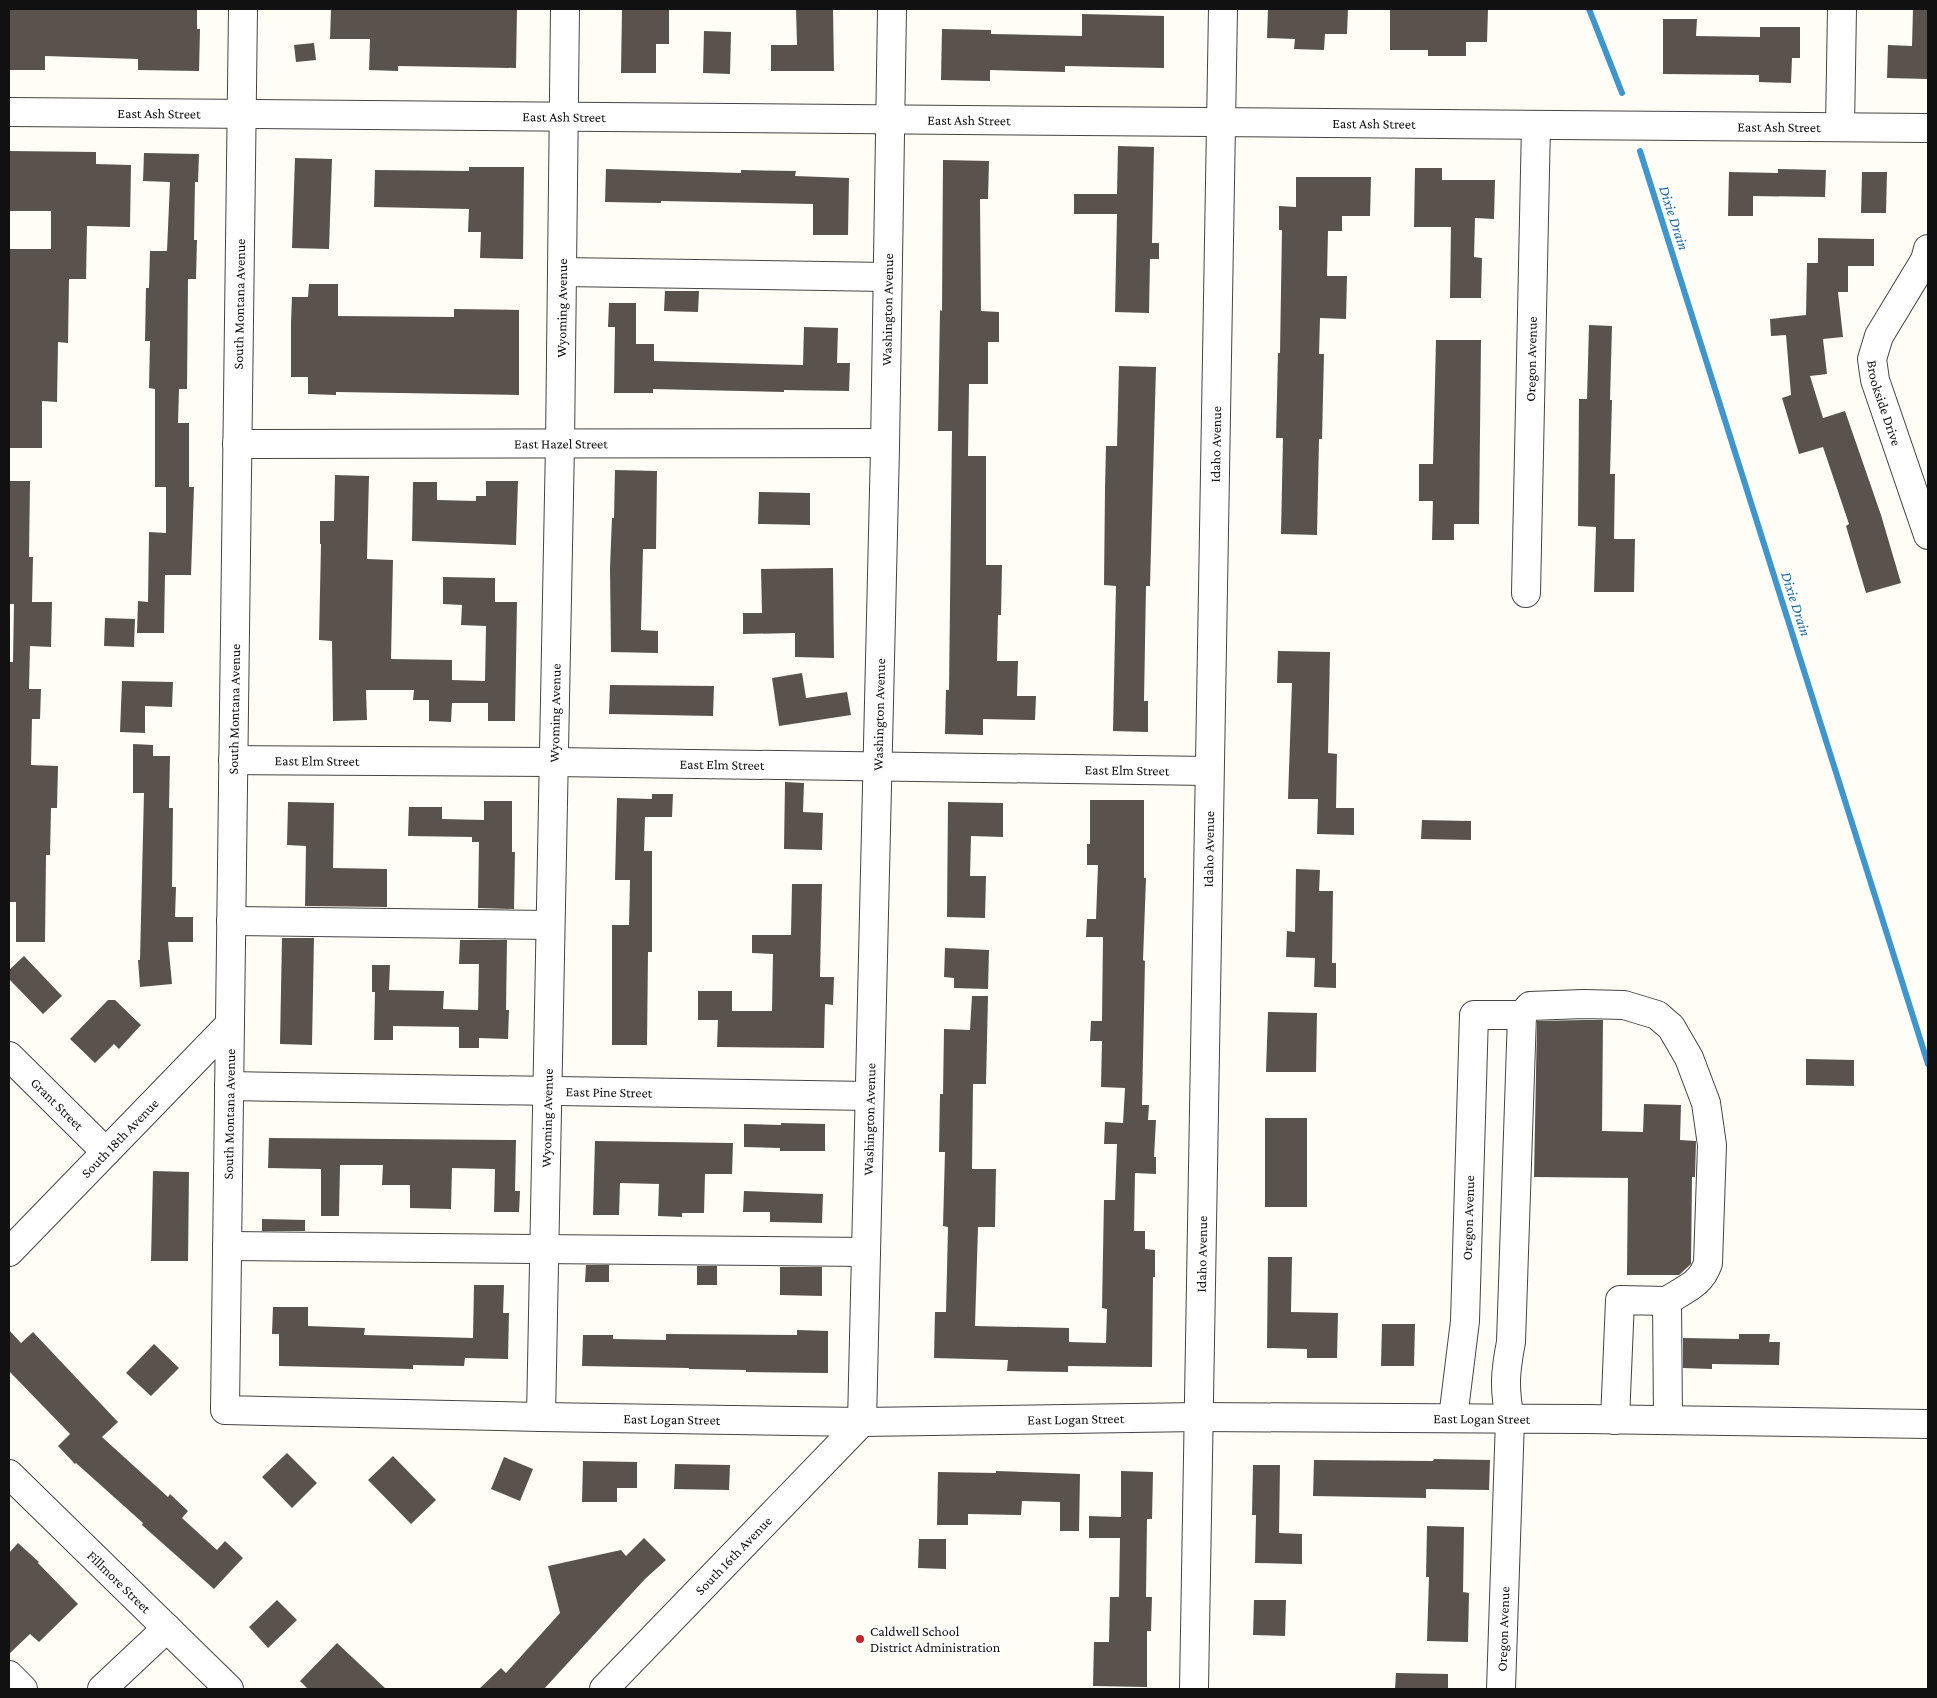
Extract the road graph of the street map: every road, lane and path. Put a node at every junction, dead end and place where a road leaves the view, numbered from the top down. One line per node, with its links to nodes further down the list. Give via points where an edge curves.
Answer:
1 (243, 9): 7 (street, South Montana Avenue)
2 (565, 9): 8 (street, Wyoming Avenue)
3 (892, 9): 9 (street, Washington Avenue)
4 (1222, 9): 10 (street, Idaho Avenue)
5 (1842, 9): 12 (street)
6 (9, 112): 7 (street, East Ash Street)
7 (242, 115): 8 (street, East Ash Street); 18 (street, South Montana Avenue)
8 (564, 118): 9 (street, East Ash Street); 15 (street, Wyoming Avenue)
9 (889, 121): 10 (street, East Ash Street); 16 (street, Washington Avenue)
10 (1221, 122): 11 (street, East Ash Street); 25 (street, Idaho Avenue)
11 (1536, 124): 12 (street, East Ash Street); 21 (street, Oregon Avenue)
12 (1840, 127): 13 (street, East Ash Street)
13 (1928, 128)
14 (1928, 249): 20 (street, Brookside Drive, via 1925,260 1879,336 1872,359 1875,380)
15 (562, 272): 16 (street); 19 (street, Wyoming Avenue)
16 (887, 277): 17 (street, Washington Avenue)
17 (885, 443): 19 (street, East Hazel Street); 24 (street, Washington Avenue)
18 (238, 444): 19 (street, East Hazel Street); 22 (street, South Montana Avenue)
19 (560, 444): 23 (street, Wyoming Avenue)
20 (1928, 535)
21 (1526, 593)
22 (233, 760): 23 (street, East Elm Street); 26 (street, South Montana Avenue)
23 (553, 762): 24 (street, East Elm Street); 27 (street, Wyoming Avenue)
24 (877, 768): 25 (street, East Elm Street); 33 (street, Washington Avenue)
25 (1209, 771): 42 (street, Idaho Avenue)
26 (231, 921): 27 (street); 29 (street, South Montana Avenue)
27 (550, 925): 32 (street, Wyoming Avenue)
28 (1522, 1015): 39 (street, via 1530,1006 1624,1005 1658,1015 1671,1027 1689,1058 1706,1103 1712,1145 1708,1264 1695,1285); 43 (street, Oregon Avenue, via 1474,1015 1465,1320); 44 (street, Oregon Avenue, via 1511,1342 1505,1395)
29 (230, 1024): 31 (street, South Montana Avenue); 34 (street, South 18th Avenue)
30 (9, 1056): 34 (street, Grant Street)
31 (229, 1086): 32 (street, East Pine Street); 35 (street, South Montana Avenue)
32 (547, 1091): 33 (street, East Pine Street); 36 (street, Wyoming Avenue)
33 (869, 1096): 38 (street, Washington Avenue)
34 (106, 1152): 37 (street, South 18th Avenue)
35 (227, 1246): 36 (street); 40 (street, South Montana Avenue)
36 (544, 1250): 38 (street); 41 (street, Wyoming Avenue)
37 (9, 1252)
38 (866, 1252): 47 (street, Washington Avenue)
39 (1667, 1301): 45 (street, via 1620,1300); 46 (street)
40 (224, 1410): 41 (street, East Logan Street)
41 (541, 1417): 47 (street, East Logan Street)
42 (1198, 1417): 43 (street, East Logan Street); 47 (street, East Logan Street); 56 (street, Idaho Avenue)
43 (1454, 1418): 44 (street, East Logan Street)
44 (1510, 1419): 45 (street, East Logan Street); 57 (street, Oregon Avenue)
45 (1615, 1420): 46 (street, East Logan Street)
46 (1668, 1420): 48 (street, East Logan Street)
47 (862, 1422): 52 (street, South 16th Avenue)
48 (1928, 1424)
49 (9, 1474): 50 (street, Fillmore Street)
50 (167, 1628): 54 (street); 55 (street, Fillmore Street)
51 (9, 1675): 53 (street)
52 (608, 1688)
53 (23, 1689)
54 (102, 1689)
55 (229, 1689)
56 (1194, 1689)
57 (1501, 1689)

